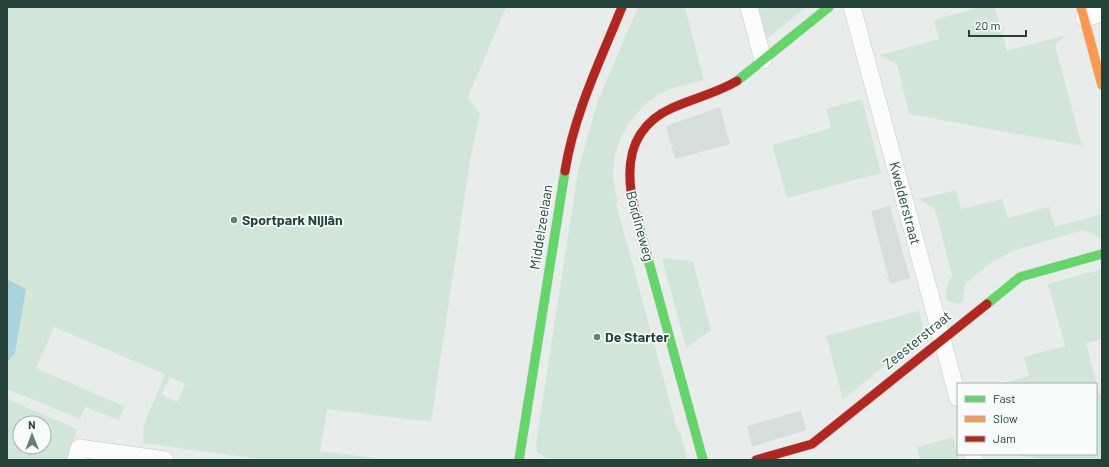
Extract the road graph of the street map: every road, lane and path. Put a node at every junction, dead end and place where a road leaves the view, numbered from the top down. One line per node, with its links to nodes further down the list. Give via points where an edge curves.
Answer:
1 (622, 7): 14 (street, Middelzeelaan, via 582,103 567,156)
2 (749, 7): 7 (street)
3 (829, 7): 7 (street, Bordineweg)
4 (852, 7): 10 (street, Kwelderstraat)
5 (1083, 12): 6 (street); 8 (street)
6 (1102, 13)
7 (763, 60): 15 (street, Bordineweg, via 738,80 716,92 670,108 652,119 640,133 632,149 629,164 630,193)
8 (1102, 85)
9 (1102, 254): 10 (street, Zeesterstraat, via 1020,277)
10 (942, 338): 11 (street, Kwelderstraat); 16 (street, Zeesterstraat, via 812,444)
11 (957, 394)
12 (76, 460): 13 (street, via 79,448)
13 (165, 460)
14 (519, 460)
15 (703, 460)
16 (756, 460)

